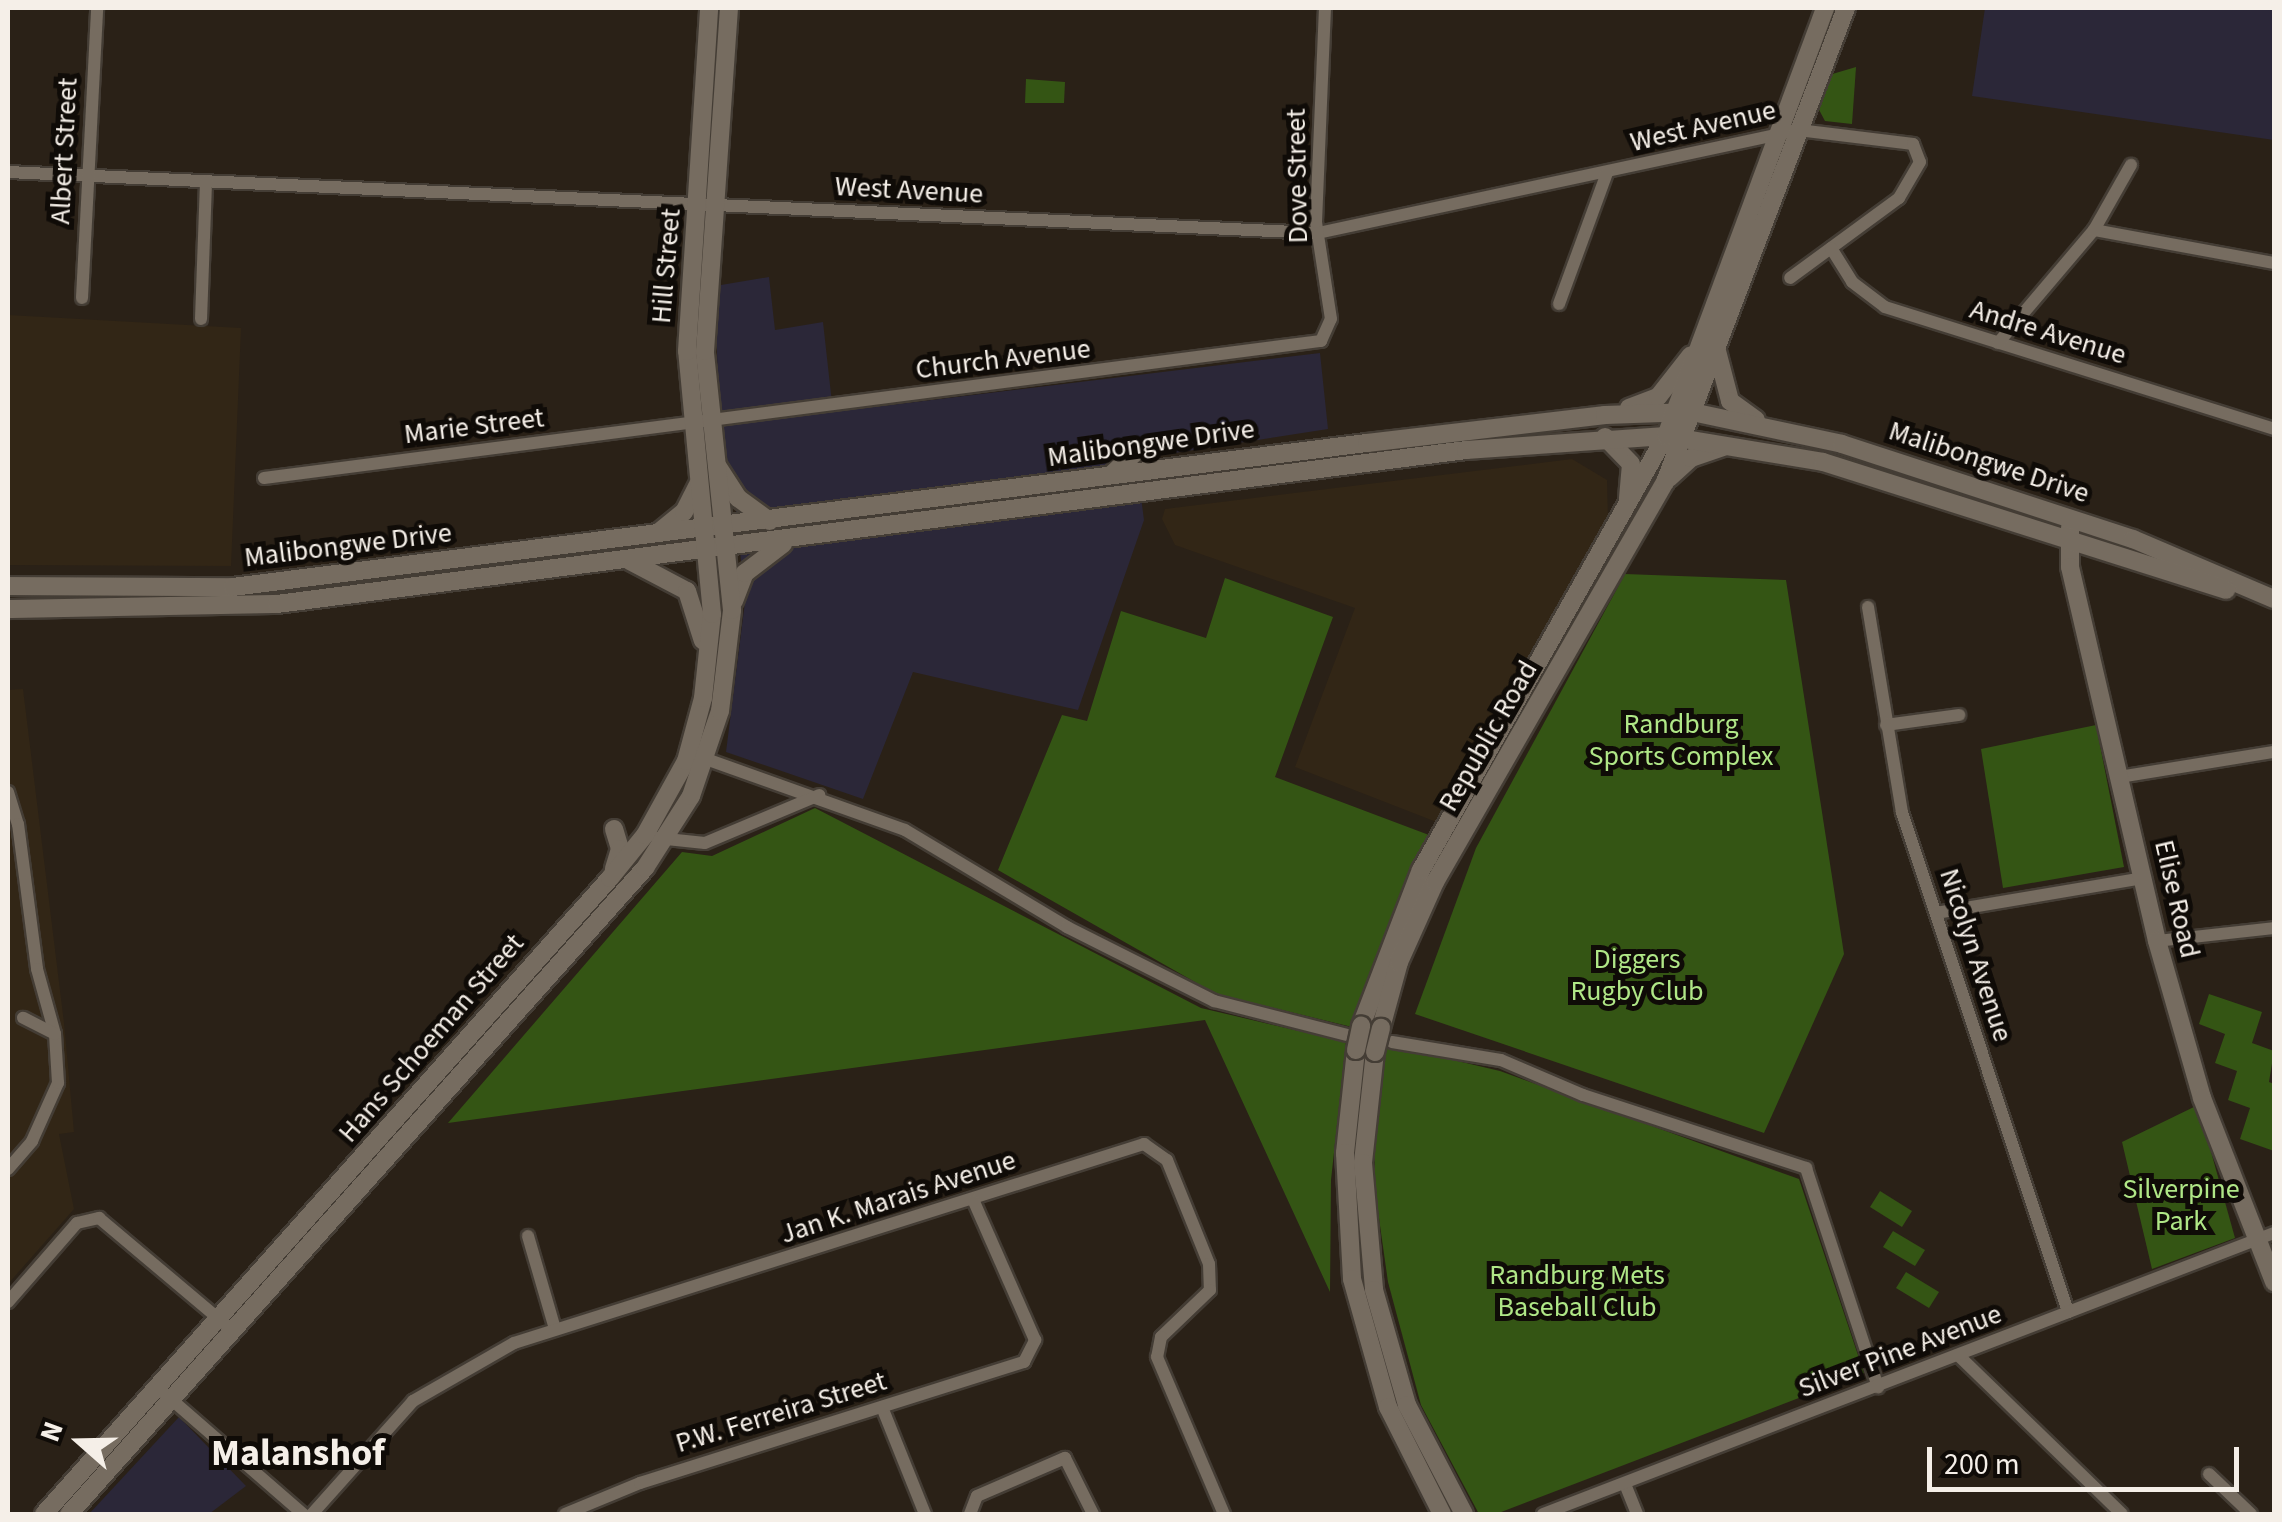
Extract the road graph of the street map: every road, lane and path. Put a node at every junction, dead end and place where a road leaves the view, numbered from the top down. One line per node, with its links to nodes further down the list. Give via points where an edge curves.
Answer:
1 (97, 8): 12 (street, Albert Street)
2 (710, 8): 14 (main road, Hill Street)
3 (729, 8): 14 (main road, Hill Street)
4 (1325, 8): 16 (street, Dove Street)
5 (1825, 8): 8 (main road, Republic Road)
6 (1846, 8): 7 (main road, Republic Road)
7 (1798, 130): 8 (street, West Avenue); 17 (street, via 1904,140 1919,151 1918,171 1899,198); 25 (main road, Republic Road)
8 (1776, 136): 11 (street, West Avenue); 25 (main road, Republic Road)
9 (2131, 166): 15 (street)
10 (8, 172): 12 (street, West Avenue)
11 (1607, 173): 16 (street, West Avenue); 21 (street)
12 (87, 175): 13 (street, West Avenue); 20 (street, Albert Street)
13 (206, 181): 14 (street, West Avenue); 22 (street)
14 (710, 204): 16 (street, West Avenue); 28 (main road, Hill Street, via 687,351)
15 (2094, 230): 18 (street); 24 (street)
16 (1318, 233): 23 (street, Dove Street, via 1331,307)
17 (1831, 248): 19 (street); 24 (street, Andre Avenue, via 1872,300)
18 (2274, 263)
19 (1790, 278)
20 (82, 298)
21 (1559, 304)
22 (201, 319)
23 (1321, 341): 28 (street, Church Avenue)
24 (1998, 343): 30 (street, Andre Avenue)
25 (1708, 346): 26 (main road, Republic Road); 27 (main road, via 1658,397); 29 (main road, via 1730,401)
26 (1684, 412): 27 (main road, Malibongwe Drive); 29 (main road, Malibongwe Drive); 31 (main road, Republic Road)
27 (1605, 415): 35 (main road, Malibongwe Drive)
28 (700, 421): 34 (main road, Hill Street); 36 (street, Marie Street); 38 (main road, Hill Street)
29 (1766, 424): 40 (main road, Malibongwe Drive)
30 (2274, 429)
31 (1675, 436): 32 (main road, Malibongwe Drive); 33 (main road, Malibongwe Drive); 39 (main road, Republic Road); 43 (main road, Republic Road)
32 (1605, 437): 43 (main road, via 1623,450 1632,473); 45 (main road, Malibongwe Drive)
33 (1746, 446): 39 (main road, via 1708,450); 46 (main road, Malibongwe Drive, via 1823,462)
34 (713, 458): 41 (main road, via 738,498); 42 (main road, Hill Street)
35 (1170, 468): 37 (main road, Malibongwe Drive); 37 (main road, via 1139,451)
36 (264, 478)
37 (1106, 478): 41 (main road, Malibongwe Drive)
38 (699, 482): 42 (main road, Hill Street); 44 (main road, via 684,512)
39 (1665, 482): 74 (main road, Republic Road, via 1435,882)
40 (2073, 518): 46 (main road, Elise Road); 52 (main road, Malibongwe Drive)
41 (770, 521): 42 (main road, Malibongwe Drive)
42 (713, 528): 44 (main road, Malibongwe Drive); 47 (main road, Hans Schoeman Street)
43 (1616, 533): 74 (main road, Republic Road, via 1414,883)
44 (655, 535): 51 (main road, Malibongwe Drive, via 233,587)
45 (797, 537): 47 (main road, Malibongwe Drive); 55 (main road, via 752,565)
46 (2067, 538): 52 (main road, Malibongwe Drive); 61 (main road, Elise Road)
47 (716, 548): 48 (main road, Malibongwe Drive); 55 (main road, Hans Schoeman Street); 56 (main road, Hans Schoeman Street)
48 (626, 559): 54 (main road, Malibongwe Drive, via 250,607); 56 (main road, via 687,591 698,609)
49 (8, 575): 51 (main road)
50 (8, 586): 51 (main road, Malibongwe Drive)
51 (27, 586)
52 (2274, 602)
53 (1868, 607): 58 (street, Nicolyn Avenue)
54 (8, 609)
55 (732, 610): 60 (main road, Hans Schoeman Street, via 725,688)
56 (708, 666): 65 (main road, Hans Schoeman Street, via 686,761)
57 (1959, 715): 58 (street)
58 (1886, 725): 69 (street, Nicolyn Avenue, via 1902,812)
59 (2274, 752): 61 (street)
60 (706, 759): 63 (street); 66 (main road, Hans Schoeman Street)
61 (2119, 777): 68 (main road, Elise Road)
62 (8, 794): 73 (street)
63 (820, 796): 66 (street, via 705,844); 74 (street, via 935,845 1068,928 1196,994 1258,1016)
64 (614, 830): 67 (main road, via 620,850)
65 (644, 836): 66 (street); 67 (main road, Hans Schoeman Street)
66 (665, 840): 82 (main road, Hans Schoeman Street)
67 (610, 878): 82 (main road, Hans Schoeman Street)
68 (2144, 878): 69 (street); 71 (main road, Elise Road)
69 (1936, 913): 81 (street, Nicolyn Avenue)
70 (2274, 928): 71 (street)
71 (2157, 941): 78 (main road, Elise Road, via 2202,1098)
72 (24, 1018): 73 (street)
73 (56, 1034): 75 (street, via 58,1083 32,1142)
74 (1369, 1039): 85 (street, via 1501,1060 1806,1168); 99 (main road, Republic Road, via 1345,1153 1352,1279 1388,1407); 100 (main road, Republic Road, via 1363,1163 1374,1290 1420,1438)
75 (8, 1169)
76 (974, 1202): 83 (street, Jan K. Marais Avenue); 87 (street, P.W. Ferreira Street, via 1036,1340 1032,1353 1016,1365); 98 (street, Jan K. Marais Avenue, via 1135,1144 1162,1153 1212,1278 1203,1300 1161,1338 1156,1358)
77 (528, 1236): 83 (street)
78 (2266, 1236): 79 (main road, Elise Road); 81 (street, Silver Pine Avenue)
79 (2274, 1282)
80 (8, 1302): 82 (street, via 77,1223 100,1218)
81 (2068, 1312): 84 (street, Silver Pine Avenue)
82 (226, 1325): 86 (main road, Hans Schoeman Street)
83 (555, 1329): 93 (street, Jan K. Marais Avenue, via 490,1354 413,1401)
84 (1958, 1355): 85 (street, Silver Pine Avenue); 103 (street)
85 (1878, 1387): 89 (street, Silver Pine Avenue)
86 (165, 1393): 90 (main road, Hans Schoeman Street); 91 (main road, Hans Schoeman Street); 92 (street)
87 (882, 1407): 94 (street, P.W. Ferreira Street, via 640,1483); 95 (street)
88 (2208, 1474): 104 (street)
89 (1625, 1484): 101 (street, Silver Pine Avenue); 102 (street)
90 (44, 1514)
91 (70, 1514)
92 (303, 1514)
93 (312, 1514)
94 (565, 1514)
95 (925, 1514)
96 (970, 1514): 97 (street, via 977,1496 1065,1458)
97 (1092, 1514)
98 (1224, 1514)
99 (1442, 1514)
100 (1464, 1514)
101 (1543, 1514)
102 (1637, 1514)
103 (2122, 1514)
104 (2251, 1514)

